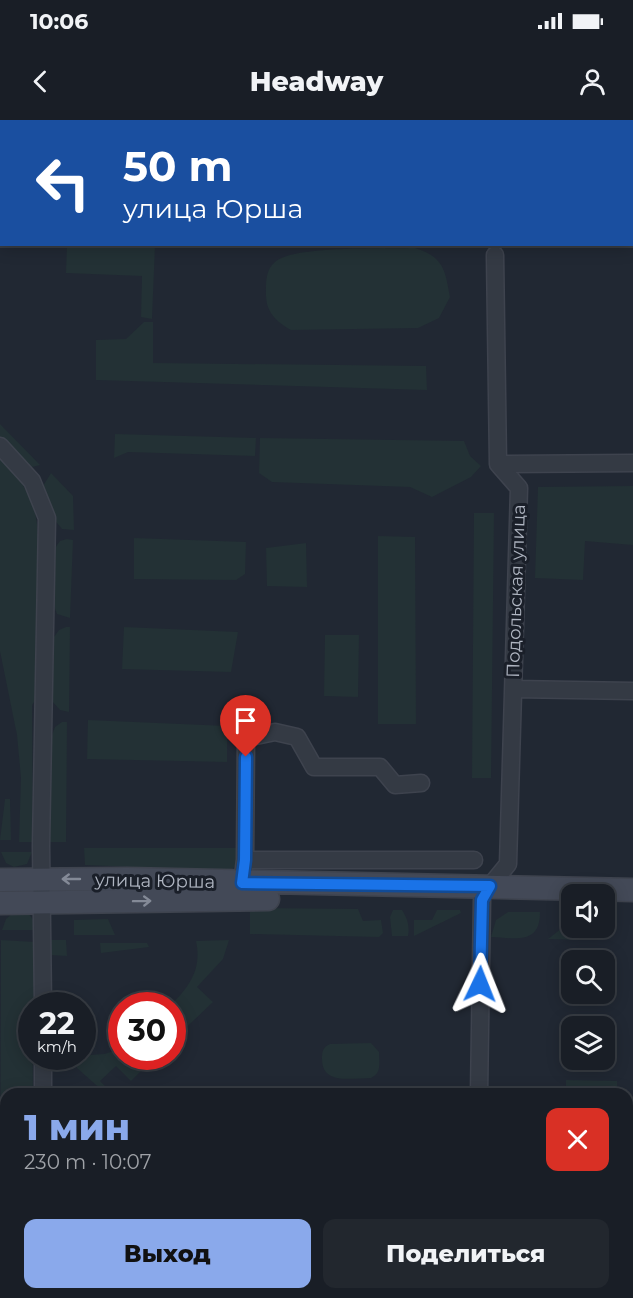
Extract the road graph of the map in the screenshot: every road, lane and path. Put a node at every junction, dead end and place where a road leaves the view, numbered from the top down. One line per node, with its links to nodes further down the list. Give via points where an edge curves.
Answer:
1 (495, 255): 4 (street)
2 (0, 446): 10 (street, via 32,481 46,518)
3 (633, 463): 4 (street)
4 (498, 464): 5 (street, Подольская улица, via 519,488)
5 (514, 688): 6 (street); 14 (street, Подольская улица, via 508,864)
6 (633, 691)
7 (421, 783): 8 (street, via 395,785 380,767 314,766 297,737 275,732 246,738)
8 (245, 860): 9 (street); 13 (street)
9 (474, 860)
10 (42, 879): 11 (main road, улица Юрша); 13 (main road, улица Юрша, one-way to 10); 15 (street)
11 (0, 880)
12 (633, 890): 14 (main road, улица Юрша)
13 (241, 891): 14 (main road, улица Юрша); 15 (main road, улица Юрша, one-way to 13)
14 (486, 893): 16 (main road, улица Юрша); 23 (street)
15 (43, 902): 17 (main road, улица Юрша); 20 (street)
16 (561, 902)
17 (0, 903)
18 (615, 904): 19 (main road)
19 (633, 905)
20 (43, 992)
21 (43, 1070): 22 (street)
22 (44, 1088)
23 (479, 1088)

